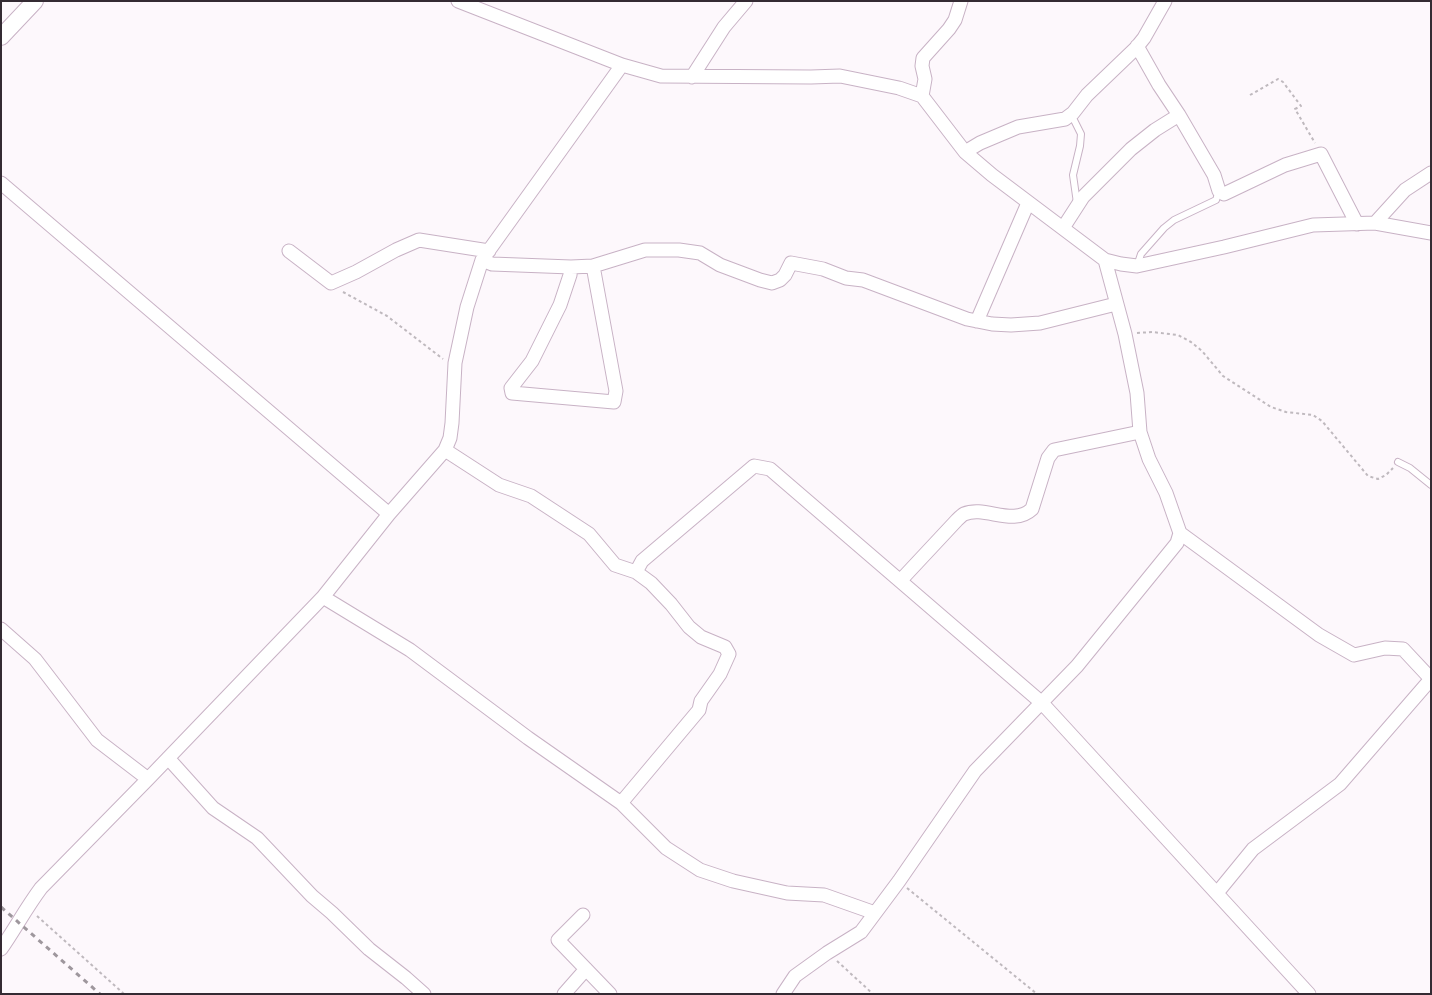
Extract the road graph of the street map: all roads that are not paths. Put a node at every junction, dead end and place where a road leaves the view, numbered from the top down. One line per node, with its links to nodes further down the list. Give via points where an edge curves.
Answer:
1 (35, 1): 6 (street)
2 (458, 1): 8 (street)
3 (746, 1): 9 (street, via 724,27)
4 (960, 1): 10 (street, via 955,20 923,58 925,79)
5 (1165, 1): 7 (street)
6 (1, 37)
7 (1137, 46): 11 (street); 12 (street)
8 (622, 65): 9 (street, via 661,76); 24 (street)
9 (692, 77): 10 (street, via 840,76 899,88)
10 (922, 96): 13 (street)
11 (1071, 114): 13 (street, via 1065,119 1018,127); 18 (lane, via 1081,134 1073,175)
12 (1179, 115): 16 (street, via 1214,175); 18 (street, via 1155,130 1131,150)
13 (965, 152): 17 (street)
14 (1431, 173): 19 (street, via 1405,190)
15 (1, 183): 35 (street)
16 (1219, 191): 20 (street, via 1224,194 1285,165 1321,154); 27 (lane, via 1216,200 1174,220 1164,228 1141,254)
17 (1028, 203): 21 (street); 30 (street)
18 (1077, 205): 21 (street)
19 (1375, 223): 20 (street); 22 (street)
20 (1357, 224): 27 (street, via 1312,226)
21 (1063, 228): 25 (street)
22 (1431, 233)
23 (289, 251): 24 (street, via 331,283 419,240)
24 (485, 256): 28 (street, via 492,264); 32 (street, via 467,307 455,369 450,438)
25 (1105, 260): 27 (street); 29 (street)
26 (593, 266): 28 (street); 28 (street, via 616,391 614,402 512,393 511,388 532,361 560,305); 30 (street, via 645,250 679,250 700,253 720,265 772,283 780,280 791,263 863,280)
27 (1137, 266)
28 (571, 267)
29 (1116, 304): 30 (street, via 1040,323 1011,325); 31 (street, via 1137,393)
30 (977, 321)
31 (1140, 432): 36 (street); 38 (street, via 1054,450 1048,458 1032,509 1027,514 964,514)
32 (445, 450): 35 (street); 37 (street, via 498,486 531,496 589,534 615,565)
33 (1398, 462): 34 (lane)
34 (1431, 485)
35 (389, 514): 39 (street)
36 (1180, 533): 41 (street, via 1319,635 1354,655 1385,648 1403,649); 42 (street, via 1178,543 1077,666)
37 (636, 572): 38 (street, via 642,561 754,466 770,469); 45 (street, via 651,583 671,604 689,628 701,637 725,647 729,654 720,674 701,701 699,710)
38 (900, 581): 42 (street)
39 (323, 597): 43 (street); 45 (street, via 410,650)
40 (1, 629): 44 (street, via 36,659 97,740)
41 (1431, 679): 46 (street, via 1340,784 1253,848)
42 (1042, 703): 46 (street); 47 (street, via 975,771)
43 (168, 758): 44 (street); 51 (street, via 213,808 257,838 312,896 369,949)
44 (148, 779): 49 (street, via 40,888)
45 (621, 803): 47 (street, via 666,848 700,870 764,888 824,895)
46 (1217, 893): 55 (street)
47 (875, 913): 54 (street, via 861,932 795,976)
48 (583, 915): 50 (street, via 558,940)
49 (1, 949)
50 (586, 969): 52 (street); 53 (street)
51 (424, 994)
52 (564, 994)
53 (610, 994)
54 (783, 994)
55 (1309, 994)

